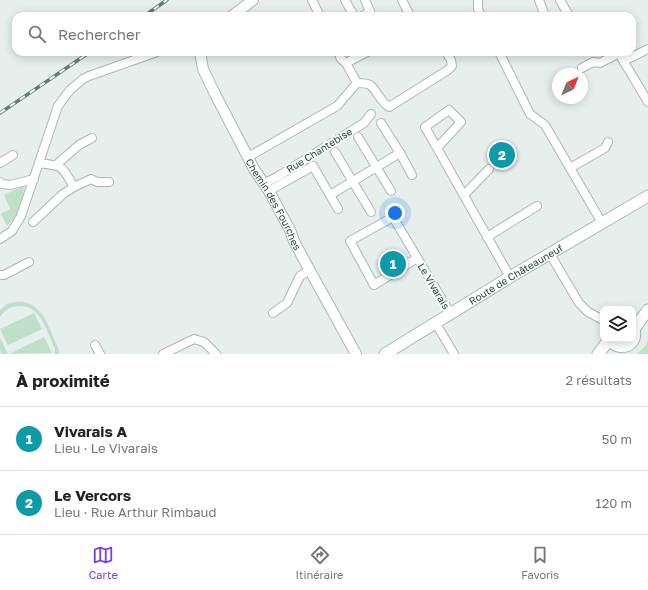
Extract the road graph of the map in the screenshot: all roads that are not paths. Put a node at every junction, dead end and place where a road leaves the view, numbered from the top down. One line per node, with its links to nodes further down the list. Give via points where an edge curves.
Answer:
1 (253, 0): 9 (street)
2 (312, 0): 10 (street)
3 (345, 0): 11 (street)
4 (365, 0): 12 (street)
5 (402, 0): 13 (street)
6 (478, 0): 14 (street)
7 (539, 0): 15 (street)
8 (560, 0): 16 (street)
9 (237, 12)
10 (318, 12)
11 (352, 12)
12 (369, 12)
13 (408, 12)
14 (479, 12)
15 (544, 12)
16 (567, 12)
17 (648, 49): 18 (street)
18 (636, 55)
19 (146, 56): 44 (street, via 94,74 70,90 58,106)
20 (201, 56): 42 (street, Chemin des Fourches, via 203,69 214,94)
21 (340, 56): 29 (street)
22 (359, 56): 29 (street)
23 (448, 56): 31 (street, via 452,66 448,70 389,107 372,86)
24 (501, 56): 47 (street, via 530,114 545,125)
25 (612, 56): 30 (street, via 600,63 593,62)
26 (621, 56): 28 (street)
27 (634, 56): 28 (street)
28 (624, 61): 32 (street)
29 (346, 63): 31 (street)
30 (582, 68)
31 (358, 83): 42 (street, via 337,106)
32 (648, 102)
33 (370, 114): 55 (street, Rue Chantebise, via 364,123 276,177)
34 (381, 123): 40 (street)
35 (358, 137): 46 (street)
36 (92, 138): 45 (street)
37 (608, 142): 47 (street, via 605,148)
38 (437, 148): 38 (street, via 425,127 449,110 461,122); 58 (street)
39 (335, 152): 51 (street)
40 (400, 153): 46 (street); 49 (street)
41 (13, 155): 43 (street)
42 (248, 157): 55 (street, Chemin des Fourches)
43 (0, 163)
44 (39, 163): 45 (street); 50 (street)
45 (56, 165): 54 (street, via 62,168)
46 (376, 168): 51 (street); 56 (street)
47 (570, 168): 64 (street)
48 (489, 169): 58 (street)
49 (412, 175)
50 (34, 179): 52 (street, via 10,185); 66 (street, via 19,222 12,231)
51 (353, 181): 57 (street); 62 (street)
52 (0, 182)
53 (109, 182): 54 (street, via 91,179)
54 (74, 187): 63 (street, via 62,194)
55 (267, 187): 57 (street, via 313,166); 70 (street, Chemin des Fourches)
56 (391, 191)
57 (330, 195): 61 (street)
58 (464, 195): 65 (street)
59 (648, 196): 64 (main road, Route de Châteauneuf)
60 (537, 206): 65 (street)
61 (338, 209)
62 (371, 212)
63 (33, 222)
64 (602, 223): 67 (main road, Route de Châteauneuf)
65 (487, 237): 72 (street)
66 (0, 239)
67 (550, 254): 72 (main road, Route de Châteauneuf); 76 (street, via 579,303)
68 (417, 258): 68 (street, Le Vivarais, via 393,217 350,241 374,285); 75 (street, Le Vivarais)
69 (29, 262): 71 (street)
70 (310, 270): 74 (street, via 300,276 287,303); 85 (street, Chemin des Fourches)
71 (0, 275)
72 (510, 277): 75 (main road, Route de Châteauneuf)
73 (648, 308): 78 (main road)
74 (273, 313)
75 (450, 313): 77 (main road, Route de Châteauneuf)
76 (600, 319)
77 (435, 322): 86 (main road, Route de Châteauneuf); 87 (street)
78 (636, 322)
79 (611, 342): 80 (main road, via 624,347); 88 (main road); 89 (main road)
80 (632, 342)
81 (95, 345): 82 (street)
82 (100, 354)
83 (163, 354): 84 (street, via 194,339 204,342)
84 (216, 354)
85 (356, 354)
86 (385, 354)
87 (454, 354)
88 (598, 354)
89 (604, 354)

